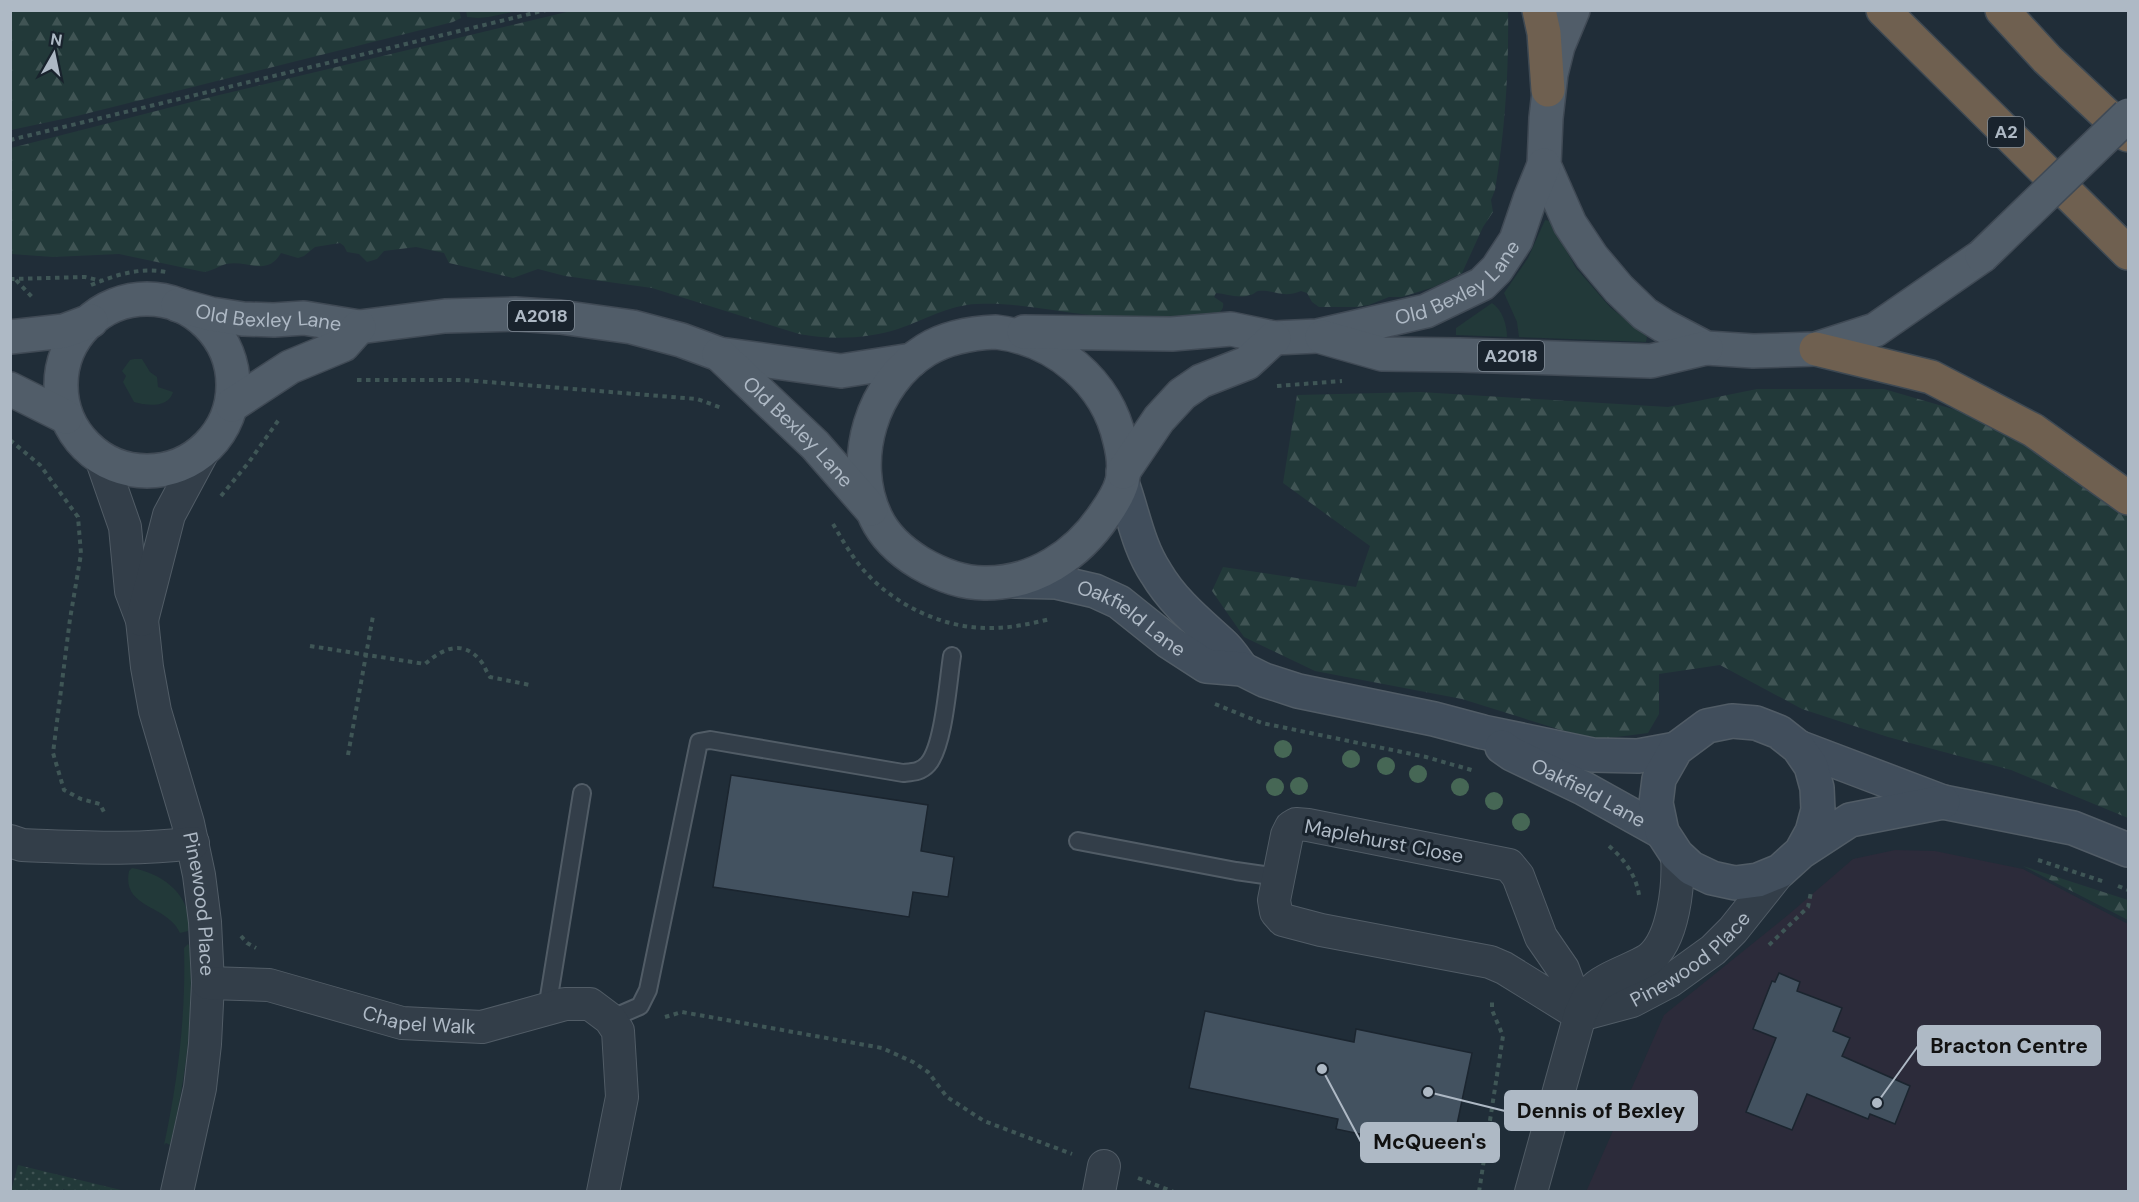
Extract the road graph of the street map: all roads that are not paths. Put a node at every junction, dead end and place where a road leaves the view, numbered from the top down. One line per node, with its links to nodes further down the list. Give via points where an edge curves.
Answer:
1 (1539, 10): 5 (highway)
2 (1573, 10): 5 (main road, via 1556,53)
3 (1883, 10): 9 (highway, A2)
4 (2002, 10): 7 (highway, via 2047,59)
5 (1548, 90): 8 (main road)
6 (2128, 115): 18 (main road, bridge, via 1982,256 1875,330)
7 (2128, 135)
8 (1544, 165): 14 (main road, Old Bexley Lane / A2018, via 1510,252 1486,280 1426,311); 17 (main road, via 1570,224 1619,289 1645,314)
9 (2128, 253)
10 (178, 304): 11 (main road, via 156,298 137,299 103,311); 12 (main road, Old Bexley Lane, via 234,318 304,318); 22 (main road, via 199,317 222,341 230,363)
11 (90, 321): 15 (main road, via 64,331); 23 (main road, via 66,360 62,392)
12 (359, 327): 19 (main road, Old Bexley Lane / A2018, via 445,316 560,317 640,329); 22 (main road, Old Bexley Lane, via 343,345 290,367)
13 (996, 332): 16 (main road, Old Bexley Lane / A2018, via 1172,334 1232,330); 20 (main road, A2018, via 968,334 941,342); 26 (main road, A2018, via 1041,344 1088,378 1115,421)
14 (1317, 336): 16 (main road, Old Bexley Lane / A2018); 17 (main road, Old Bexley Lane / A2018, via 1382,354 1652,361)
15 (10, 337)
16 (1274, 338): 26 (main road, A2018, via 1247,363 1201,381 1182,394 1159,419)
17 (1706, 348): 18 (main road)
18 (1816, 349): 27 (highway, via 1931,377 2032,430)
19 (719, 354): 20 (main road, Old Bexley Lane / A2018, via 841,371); 28 (main road, Old Bexley Lane / A2018, via 815,445)
20 (912, 360): 28 (main road, A2018, via 883,394 867,436 866,484)
21 (10, 389): 23 (main road)
22 (232, 405): 24 (main road, via 225,423)
23 (66, 417): 25 (main road, via 82,444)
24 (205, 448): 25 (main road, via 175,464 148,470 121,468); 30 (street, Pinewood Place, via 169,515)
25 (102, 461): 30 (street, Pinewood Place, via 125,527 131,591)
26 (1122, 477): 29 (main road, A2018, via 1112,505 1070,554); 32 (street, Oakfield Lane, via 1142,545 1155,573)
27 (2128, 498)
28 (873, 512): 29 (main road, A2018, via 895,544 929,568 975,582)
29 (1013, 581): 32 (street, Oakfield Lane, via 1056,582 1095,591 1119,602 1206,666)
30 (142, 620): 40 (street, Pinewood Place, via 155,711)
31 (952, 656): 48 (lane, via 939,743 929,764 918,772 710,740 699,742 648,990 640,1006)
32 (1242, 669): 33 (street, Oakfield Lane, via 1298,691)
33 (1483, 732): 35 (street, Oakfield Lane, via 1593,755 1638,756); 41 (street, Oakfield Lane, via 1512,754 1583,788)
34 (1798, 747): 35 (street, Oakfield Lane, via 1772,729 1731,721 1707,726); 37 (street, Oakfield Lane); 43 (street, Oakfield Lane, via 1811,766 1818,810 1812,832)
35 (1676, 749): 41 (street, Oakfield Lane, via 1659,779 1656,803)
36 (582, 793): 46 (lane)
37 (1943, 802): 42 (street, Oakfield Lane, via 2073,828); 43 (street, Oakfield Lane, via 1850,820)
38 (1078, 841): 44 (lane)
39 (10, 842): 40 (street, via 101,848)
40 (193, 843): 45 (street, Pinewood Place, via 205,922)
41 (1670, 844): 43 (street, Oakfield Lane, via 1691,868 1712,878 1735,882 1758,880); 47 (street, Pinewood Place, via 1678,882 1664,941 1645,962 1594,988)
42 (2128, 850)
43 (1790, 861): 47 (street, Pinewood Place, via 1713,950 1670,981 1632,1001)
44 (1278, 877): 47 (street, Maplehurst Close, via 1275,908 1287,922 1485,961 1510,971); 47 (street, Maplehurst Close, via 1288,832 1296,824 1509,865 1518,876 1541,937 1563,969)
45 (208, 982): 46 (street, Chapel Walk, via 269,985 402,1023 482,1027); 49 (street, Pinewood Place, via 200,1088)
46 (547, 1009): 48 (street, Chapel Walk, via 590,1004)
47 (1580, 1015): 51 (street, Pinewood Place)
48 (614, 1025): 50 (street, via 621,1097)
49 (177, 1191)
50 (603, 1191)
51 (1531, 1191)

